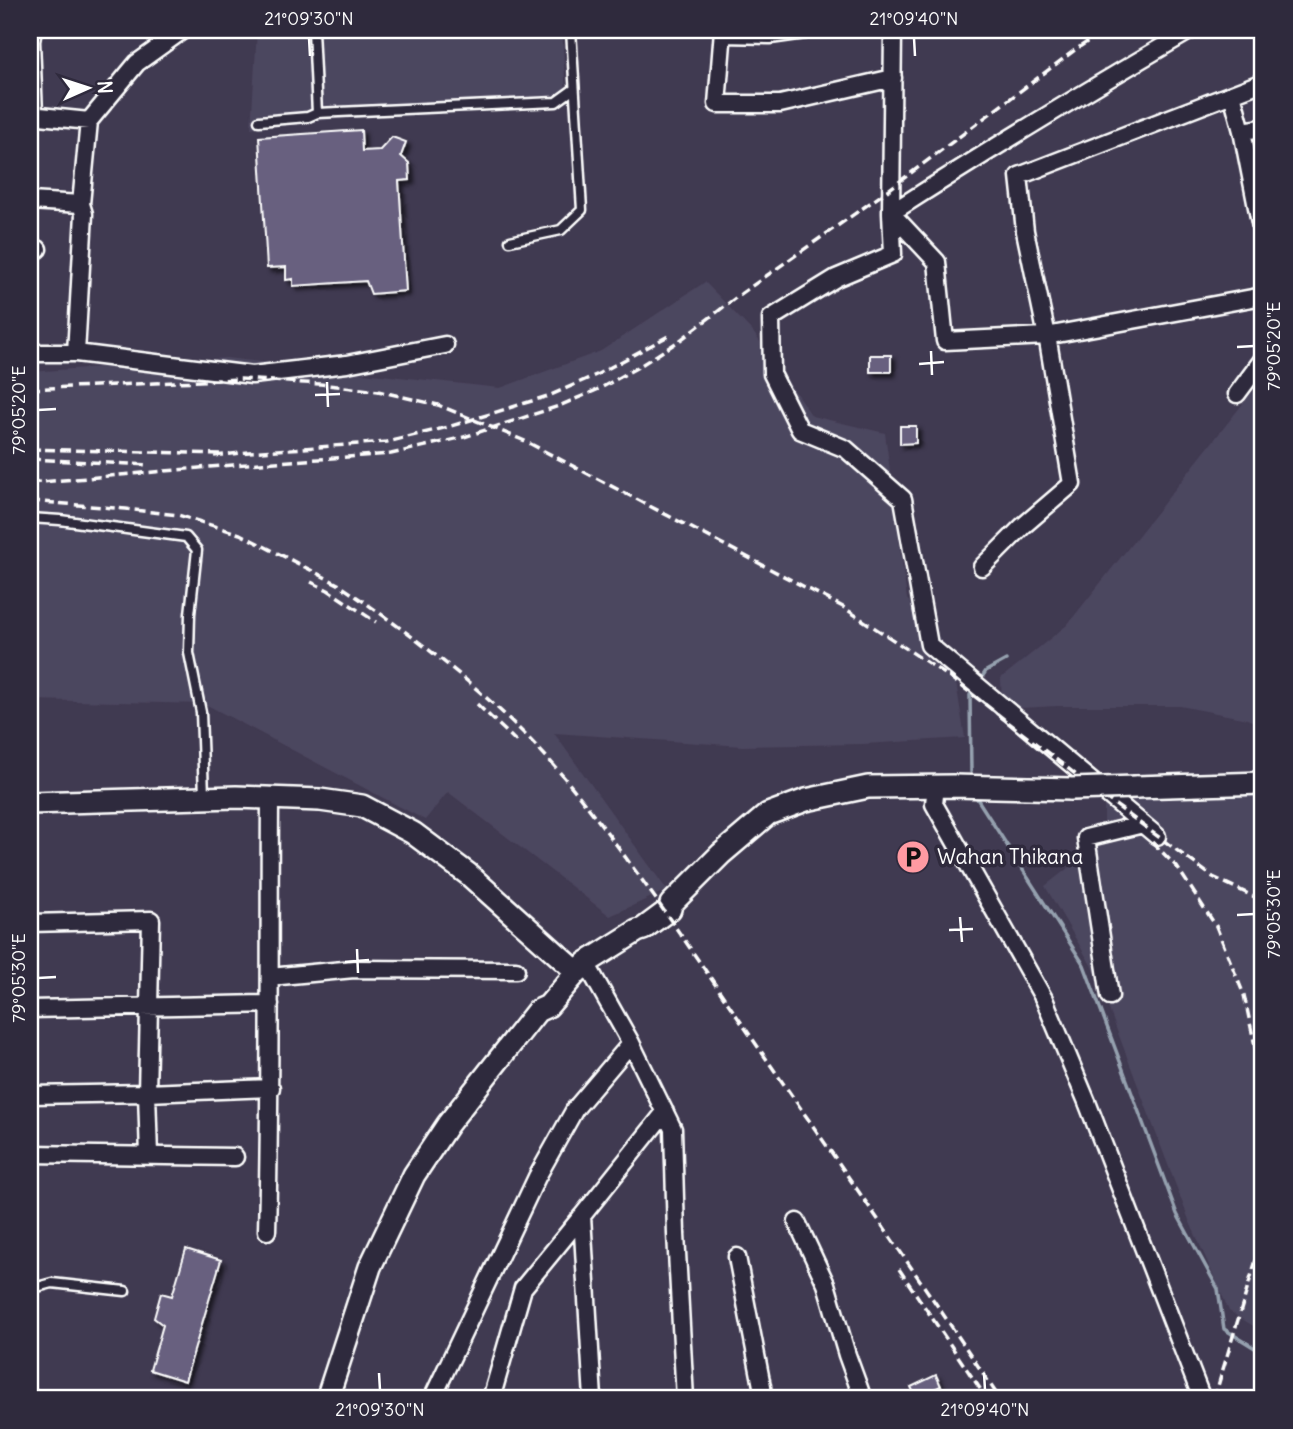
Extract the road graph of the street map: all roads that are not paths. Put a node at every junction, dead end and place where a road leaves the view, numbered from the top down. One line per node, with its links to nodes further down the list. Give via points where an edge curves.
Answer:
1 (33, 30): 14 (street)
2 (183, 30): 15 (street, via 137,63)
3 (313, 30): 13 (lane)
4 (571, 30): 11 (lane)
5 (800, 30): 8 (street, via 770,35)
6 (893, 30): 9 (street)
7 (1191, 30): 21 (street)
8 (723, 32): 9 (street, via 717,104 780,104)
9 (893, 78): 21 (street)
10 (1263, 82): 12 (street)
11 (574, 89): 13 (lane, via 556,102); 23 (lane, via 582,210 561,230)
12 (1232, 94): 18 (street); 25 (street, via 1019,176)
13 (317, 113): 16 (lane)
14 (32, 115): 15 (street)
15 (89, 121): 20 (street)
16 (259, 121)
17 (1263, 128): 18 (street)
18 (1242, 131): 22 (street)
19 (30, 201): 20 (street)
20 (81, 204): 28 (street)
21 (891, 213): 25 (street, via 937,262 945,341); 38 (street, via 892,254 836,278 771,318 772,374 800,430 846,449 903,499 929,645)
22 (1263, 238)
23 (510, 242)
24 (1263, 296): 25 (street)
25 (1046, 336): 32 (street, via 1072,484)
26 (445, 345): 28 (street, via 253,375)
27 (30, 353): 28 (street)
28 (76, 353)
29 (1263, 359): 30 (street)
30 (1237, 394)
31 (30, 518): 35 (lane, via 186,537 197,550 188,653 201,712)
32 (982, 567)
33 (1263, 783): 34 (main road, bridge, via 1071,789)
34 (936, 786): 41 (main road, via 868,786 768,814 721,854 670,909); 73 (street, via 934,804 1044,999)
35 (204, 798): 36 (main road); 37 (main road)
36 (270, 798): 41 (main road, via 362,806 413,833); 43 (street)
37 (30, 803)
38 (1143, 824): 39 (street); 44 (street, via 1086,838)
39 (1157, 836)
40 (30, 923): 46 (street, via 151,920)
41 (582, 968): 48 (street); 62 (main road, via 548,1006 546,1019 457,1131 423,1185)
42 (516, 970): 43 (street, via 354,969)
43 (270, 977): 45 (street)
44 (1110, 996)
45 (270, 1004): 46 (street); 49 (street)
46 (148, 1006): 47 (street); 50 (street)
47 (30, 1009)
48 (631, 1043): 52 (street); 67 (street, via 575,1110 549,1155)
49 (271, 1088): 50 (street); 58 (street)
50 (147, 1093): 51 (street); 54 (street)
51 (30, 1095)
52 (665, 1112): 56 (street); 70 (street, via 673,1129)
53 (30, 1154): 54 (street)
54 (149, 1156): 55 (street)
55 (235, 1157)
56 (582, 1216): 68 (street, via 523,1288); 69 (street)
57 (797, 1222): 72 (street, via 826,1284)
58 (267, 1231)
59 (737, 1257): 71 (street)
60 (30, 1289): 61 (lane, via 51,1283)
61 (125, 1291)
62 (343, 1375): 65 (main road); 66 (main road)
63 (30, 1397): 64 (lane)
64 (53, 1399)
65 (327, 1399)
66 (342, 1399)
67 (432, 1399)
68 (491, 1399)
69 (593, 1399)
70 (685, 1399)
71 (763, 1399)
72 (863, 1399)
73 (1202, 1399)

